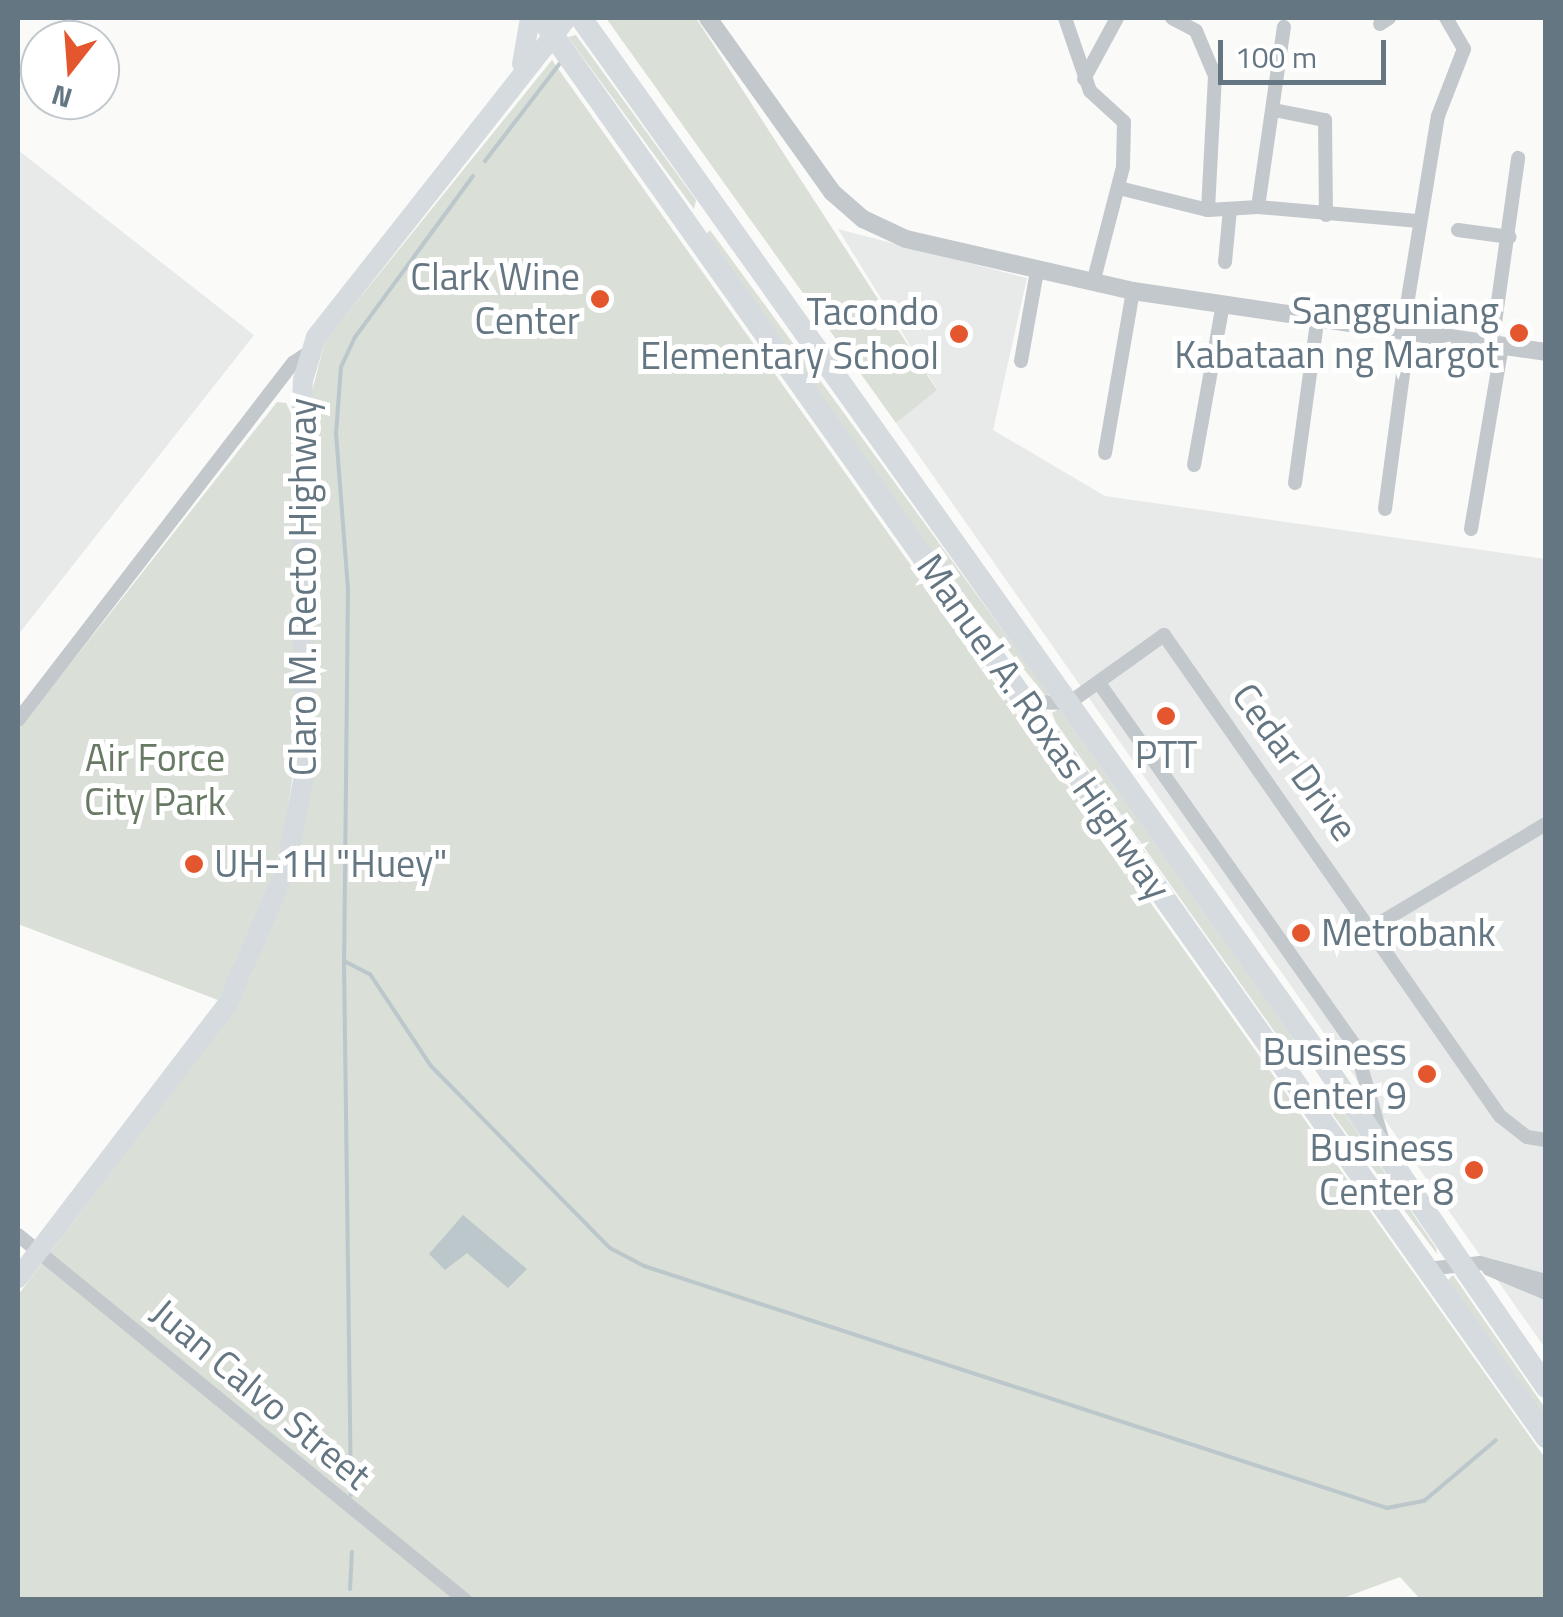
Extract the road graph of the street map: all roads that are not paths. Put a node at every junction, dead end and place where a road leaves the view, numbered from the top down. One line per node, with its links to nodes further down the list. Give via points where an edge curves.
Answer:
1 (530, 18): 12 (main road)
2 (581, 18): 20 (main road, Manuel A. Roxas Highway)
3 (708, 18): 27 (street, via 791,139 862,218 906,240)
4 (1065, 18): 13 (street)
5 (1117, 18): 13 (street)
6 (1172, 18): 11 (street)
7 (1206, 18): 11 (street)
8 (1446, 18): 22 (street, via 1464,49 1438,116)
9 (554, 23): 12 (main road); 24 (main road, Manuel A. Roxas Highway)
10 (1284, 28): 14 (street)
11 (1196, 31): 19 (street, via 1215,76)
12 (516, 78): 34 (main road)
13 (1084, 79): 16 (street, via 1124,122)
14 (1274, 110): 17 (street); 21 (street, via 1326,120)
15 (1518, 158): 25 (street)
16 (1119, 188): 19 (street); 28 (street)
17 (1258, 207): 18 (street); 21 (street)
18 (1230, 209): 19 (street); 26 (street)
19 (1208, 210)
20 (719, 212): 24 (main road); 44 (main road, Manuel A. Roxas Highway)
21 (1326, 214): 22 (street)
22 (1419, 221): 32 (street)
23 (1458, 230): 25 (street)
24 (693, 232): 43 (main road, Manuel A. Roxas Highway)
25 (1510, 237): 33 (street)
26 (1225, 262)
27 (1037, 271): 28 (street); 36 (street)
28 (1093, 283): 29 (street)
29 (1133, 291): 30 (street); 37 (street)
30 (1223, 304): 31 (street); 38 (street)
31 (1318, 316): 32 (street); 39 (street)
32 (1406, 329): 33 (street); 40 (street)
33 (1497, 345): 35 (street); 41 (street)
34 (311, 351): 45 (street, via 293,363); 51 (main road, Claro M. Recto Highway, via 301,422 306,743 286,869 227,1005)
35 (1546, 352)
36 (1021, 361)
37 (1105, 453)
38 (1194, 465)
39 (1295, 482)
40 (1386, 509)
41 (1471, 529)
42 (1099, 683): 44 (street); 47 (street, Cedar Drive, via 1164,635); 49 (street, via 1355,1046)
43 (1027, 702): 44 (street); 53 (main road, Manuel A. Roxas Highway)
44 (1070, 704): 49 (main road, Manuel A. Roxas Highway)
45 (18, 720)
46 (1546, 824): 47 (street)
47 (1373, 927): 48 (street, Cedar Drive, via 1500,1116 1527,1137)
48 (1546, 1140)
49 (1386, 1154): 52 (main road, Manuel A. Roxas Highway)
50 (18, 1235): 51 (street, Juan Calvo Street)
51 (38, 1252): 54 (main road, Claro M. Recto Highway); 59 (street, Juan Calvo Street)
52 (1471, 1263): 53 (street); 55 (street); 56 (street); 57 (main road, Manuel A. Roxas Highway)
53 (1428, 1270): 58 (main road, Manuel A. Roxas Highway)
54 (18, 1278)
55 (1546, 1281)
56 (1546, 1293)
57 (1546, 1387)
58 (1546, 1438)
59 (464, 1600)

